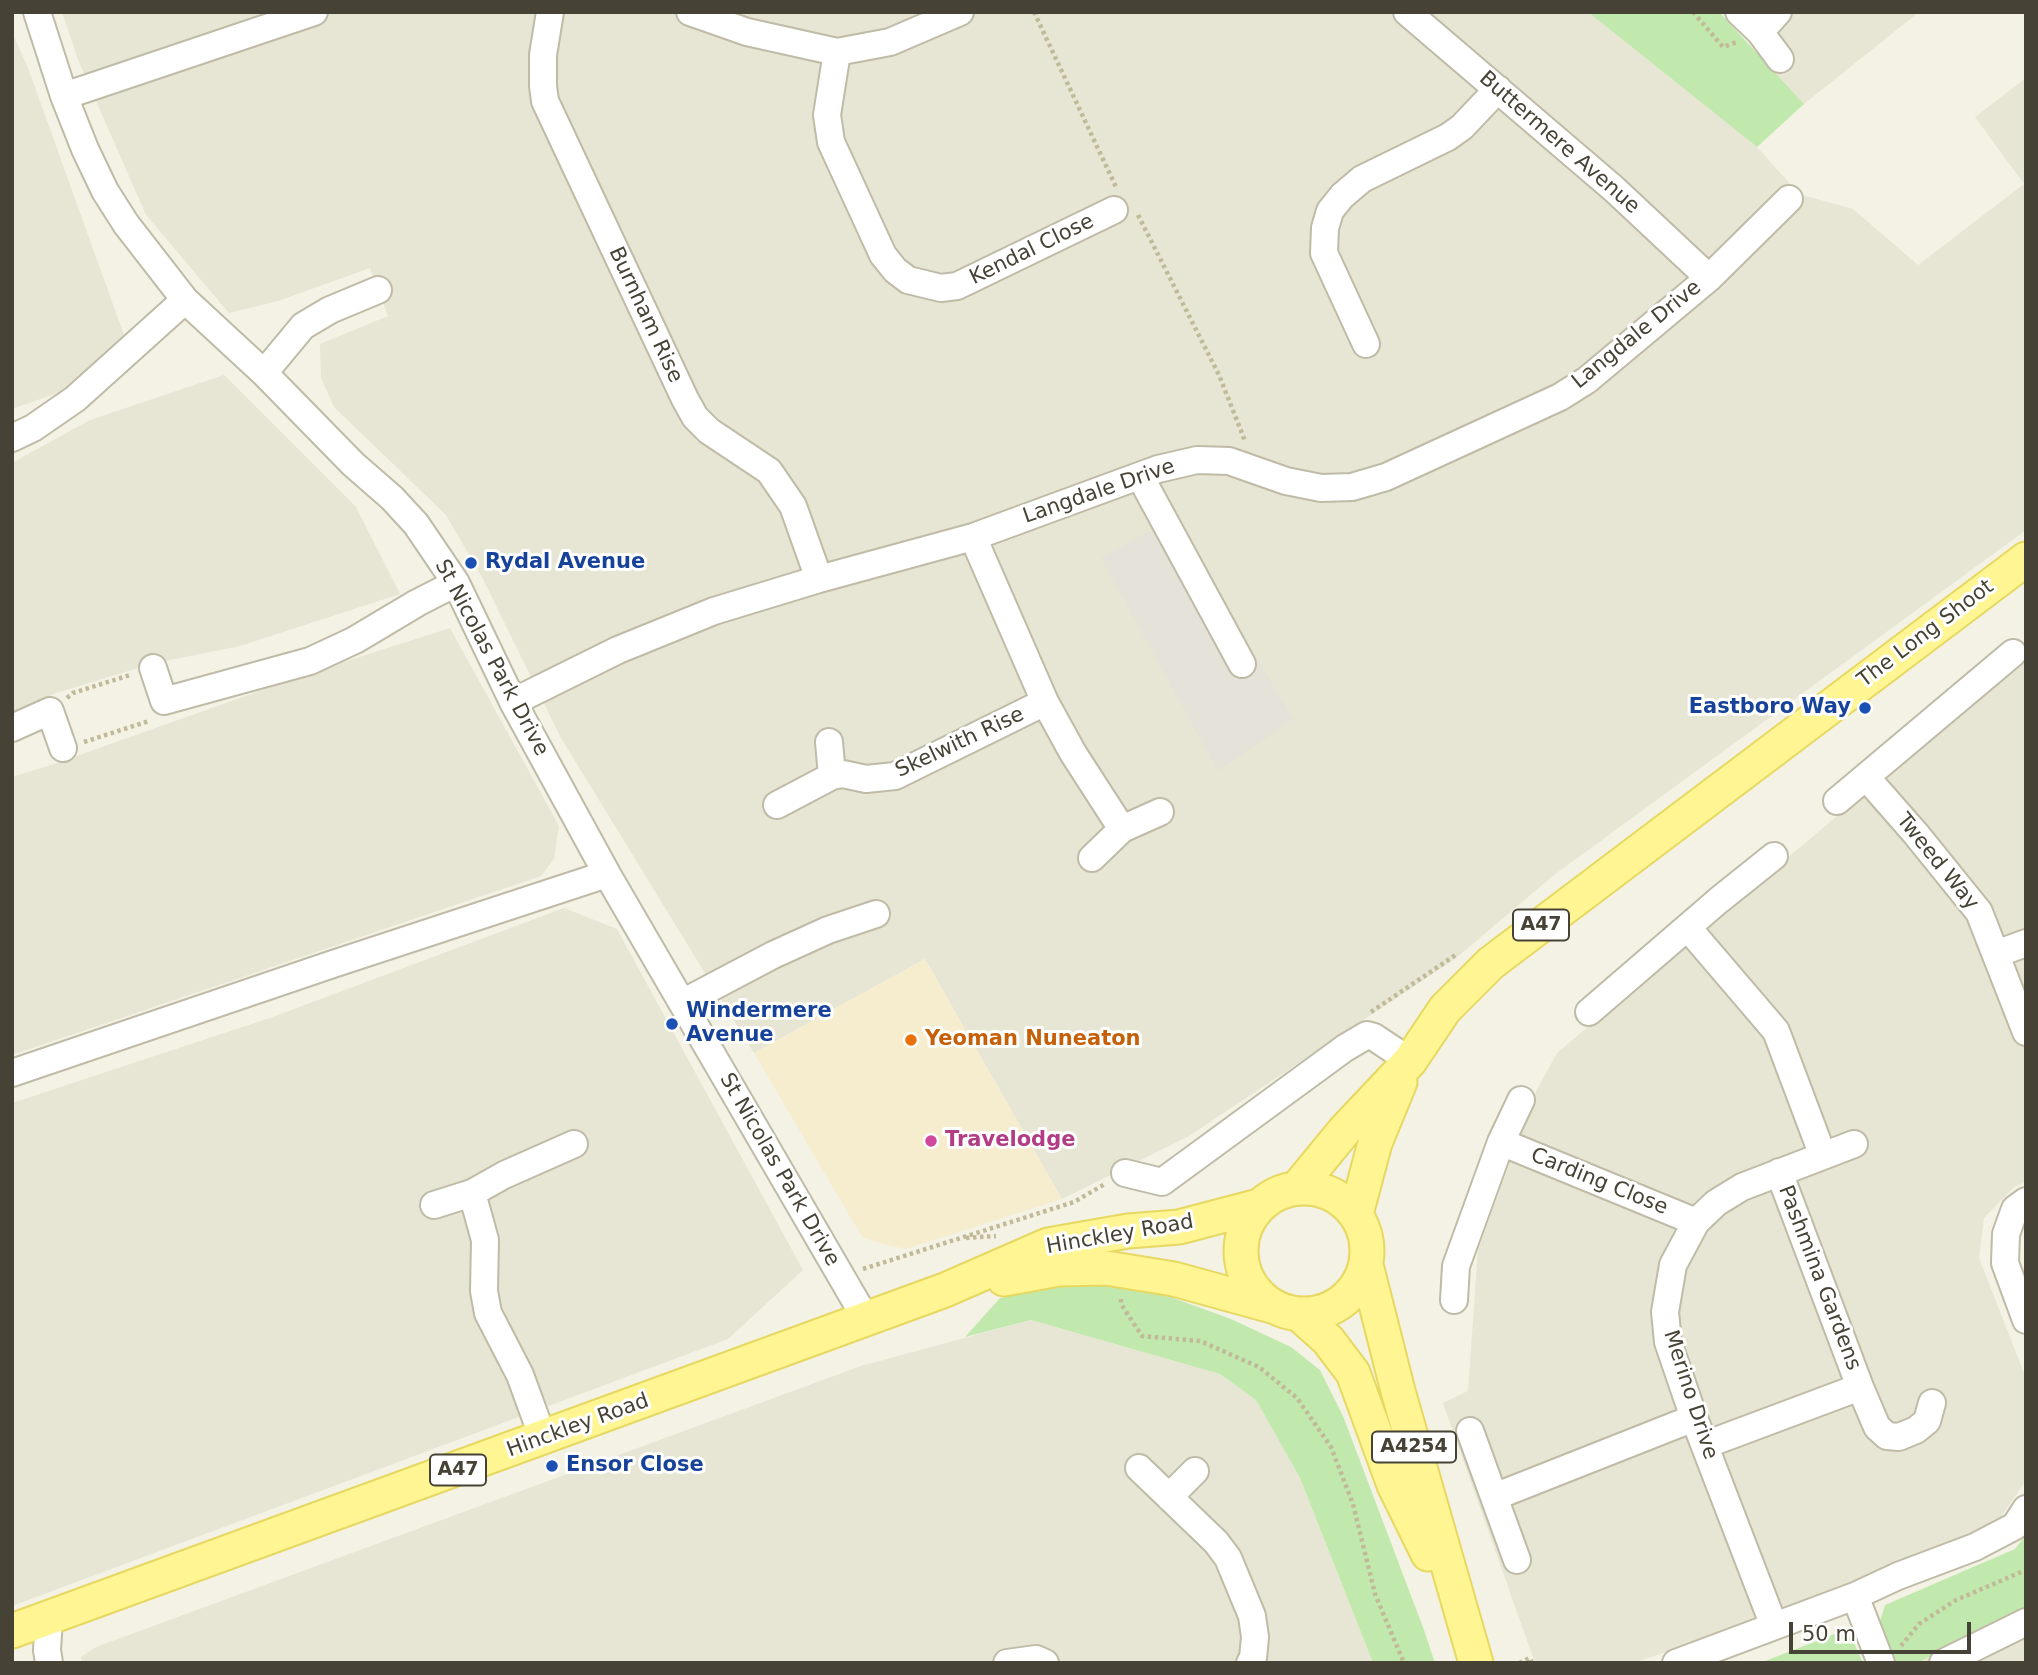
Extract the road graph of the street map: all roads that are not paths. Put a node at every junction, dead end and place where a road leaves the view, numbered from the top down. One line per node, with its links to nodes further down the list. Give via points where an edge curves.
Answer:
1 (37, 12): 14 (street, St Nicolas Park Drive)
2 (314, 12): 14 (street)
3 (550, 12): 26 (street, Burnham Rise, via 543,55 545,101 673,374 695,417 769,471 793,506)
4 (690, 12): 9 (street)
5 (960, 12): 11 (street, via 890,42)
6 (1406, 12): 13 (street, Buttermere Avenue)
7 (1739, 12): 10 (street)
8 (1778, 12): 10 (street)
9 (749, 22): 11 (street)
10 (1760, 33): 12 (street)
11 (837, 52): 16 (street, Kendal Close, via 827,115 831,142 883,255 908,280 942,288 957,286)
12 (1780, 59)
13 (1498, 89): 17 (street, Buttermere Avenue); 20 (street, via 1462,127 1362,178 1330,211 1324,253)
14 (64, 96): 19 (street, St Nicolas Park Drive, via 85,149 126,225)
15 (1789, 199): 17 (street, Langdale Drive)
16 (1119, 207)
17 (1709, 278): 23 (street, Langdale Drive, via 1587,380 1560,397 1386,477 1352,487 1321,488 1229,461 1197,460)
18 (378, 290): 21 (street, via 303,326)
19 (185, 300): 21 (street, St Nicolas Park Drive); 22 (street, via 75,399)
20 (1366, 344)
21 (264, 373): 27 (street, St Nicolas Park Drive, via 416,524)
22 (12, 439)
23 (1140, 476): 24 (street, Langdale Drive); 29 (street)
24 (973, 537): 26 (street, Langdale Drive); 32 (street, Skelwith Rise)
25 (2026, 559): 52 (main road, The Long Shoot / A47, via 1491,963 1445,1009)
26 (819, 579): 31 (street, Langdale Drive, via 714,611 618,649)
27 (456, 583): 30 (street, via 310,661 164,701); 31 (street, St Nicolas Park Drive)
28 (2013, 653): 37 (street)
29 (1242, 664)
30 (153, 668)
31 (513, 702): 44 (street, St Nicolas Park Drive)
32 (1045, 702): 36 (street, Skelwith Rise, via 895,776); 41 (street, Skelwith Rise)
33 (12, 728): 35 (street, via 50,711)
34 (829, 742): 36 (street)
35 (63, 748)
36 (832, 776): 39 (street)
37 (1866, 777): 38 (street); 48 (street, Tweed Way, via 1979,912)
38 (1838, 801)
39 (777, 805)
40 (1160, 812): 41 (street)
41 (1122, 829): 43 (street)
42 (1774, 856): 46 (street)
43 (1092, 858)
44 (607, 874): 49 (street, St Nicolas Park Drive); 53 (street)
45 (876, 914): 49 (street, via 773,955)
46 (1688, 928): 50 (street); 58 (street, via 1776,1031)
47 (2026, 943): 48 (street)
48 (1996, 954): 51 (street, Tweed Way)
49 (682, 1003): 72 (street, St Nicolas Park Drive)
50 (1589, 1012)
51 (2026, 1032)
52 (1410, 1061): 60 (street, via 1367,1035 1162,1182); 61 (main road, A47); 66 (main road, A47, via 1375,1143)
53 (12, 1073)
54 (1521, 1100): 55 (street)
55 (1501, 1142): 67 (street, Carding Close); 70 (street, via 1456,1266)
56 (574, 1144): 62 (street)
57 (1854, 1144): 58 (street, Merino Drive)
58 (1823, 1156): 59 (street, Merino Drive)
59 (1779, 1172): 67 (street, Merino Drive, via 1716,1203); 74 (street, Pashmina Gardens)
60 (1125, 1173)
61 (1298, 1187): 65 (main road, A47); 66 (main road, via 1331,1193)
62 (472, 1193): 64 (street); 78 (street, via 485,1240 488,1313 520,1375)
63 (2026, 1201): 73 (street, via 2015,1209 2006,1234 2005,1263)
64 (434, 1205)
65 (1259, 1206): 69 (main road, Hinckley Road / A47, via 1180,1227 1048,1245); 71 (main road, via 1246,1224 1241,1261 1256,1292)
66 (1356, 1214): 68 (main road, via 1365,1233)
67 (1696, 1222): 76 (street, Merino Drive, via 1673,1265 1665,1312 1668,1342)
68 (1366, 1265): 71 (main road, A47, via 1345,1298 1325,1310); 90 (main road, A4254)
69 (946, 1290): 71 (main road, Hinckley Road / A47, via 1059,1269 1106,1268 1174,1279); 72 (main road, Hinckley Road / A47)
70 (1454, 1300)
71 (1286, 1310): 90 (main road, A4254, via 1328,1340 1353,1373 1394,1485)
72 (866, 1319): 78 (main road, Hinckley Road / A47)
73 (2026, 1320)
74 (1860, 1387): 75 (street, via 1877,1427 1887,1436 1916,1430 1927,1420); 79 (street, Pashmina Gardens)
75 (1932, 1403)
76 (1695, 1418): 79 (street, Merino Drive); 83 (street)
77 (1469, 1431): 83 (street)
78 (543, 1438): 87 (main road, Hinckley Road / A47)
79 (1705, 1445): 89 (street, Merino Drive)
80 (1139, 1468): 82 (street)
81 (1195, 1471): 82 (street)
82 (1169, 1497): 96 (street, via 1228,1558 1252,1616 1255,1637)
83 (1494, 1497): 85 (street)
84 (2026, 1509): 86 (street, via 2015,1526 1975,1547)
85 (1517, 1560)
86 (1855, 1596): 89 (street); 92 (street)
87 (49, 1619): 91 (main road, Hinckley Road / A47); 93 (street)
88 (2026, 1622): 99 (street)
89 (1774, 1626): 98 (street)
90 (1465, 1629): 97 (main road, A4254)
91 (12, 1632)
92 (1888, 1658)
93 (48, 1663)
94 (1007, 1663): 95 (street, via 1036,1659)
95 (1045, 1663)
96 (1250, 1663)
97 (1476, 1663)
98 (1676, 1663)
99 (1943, 1663)

